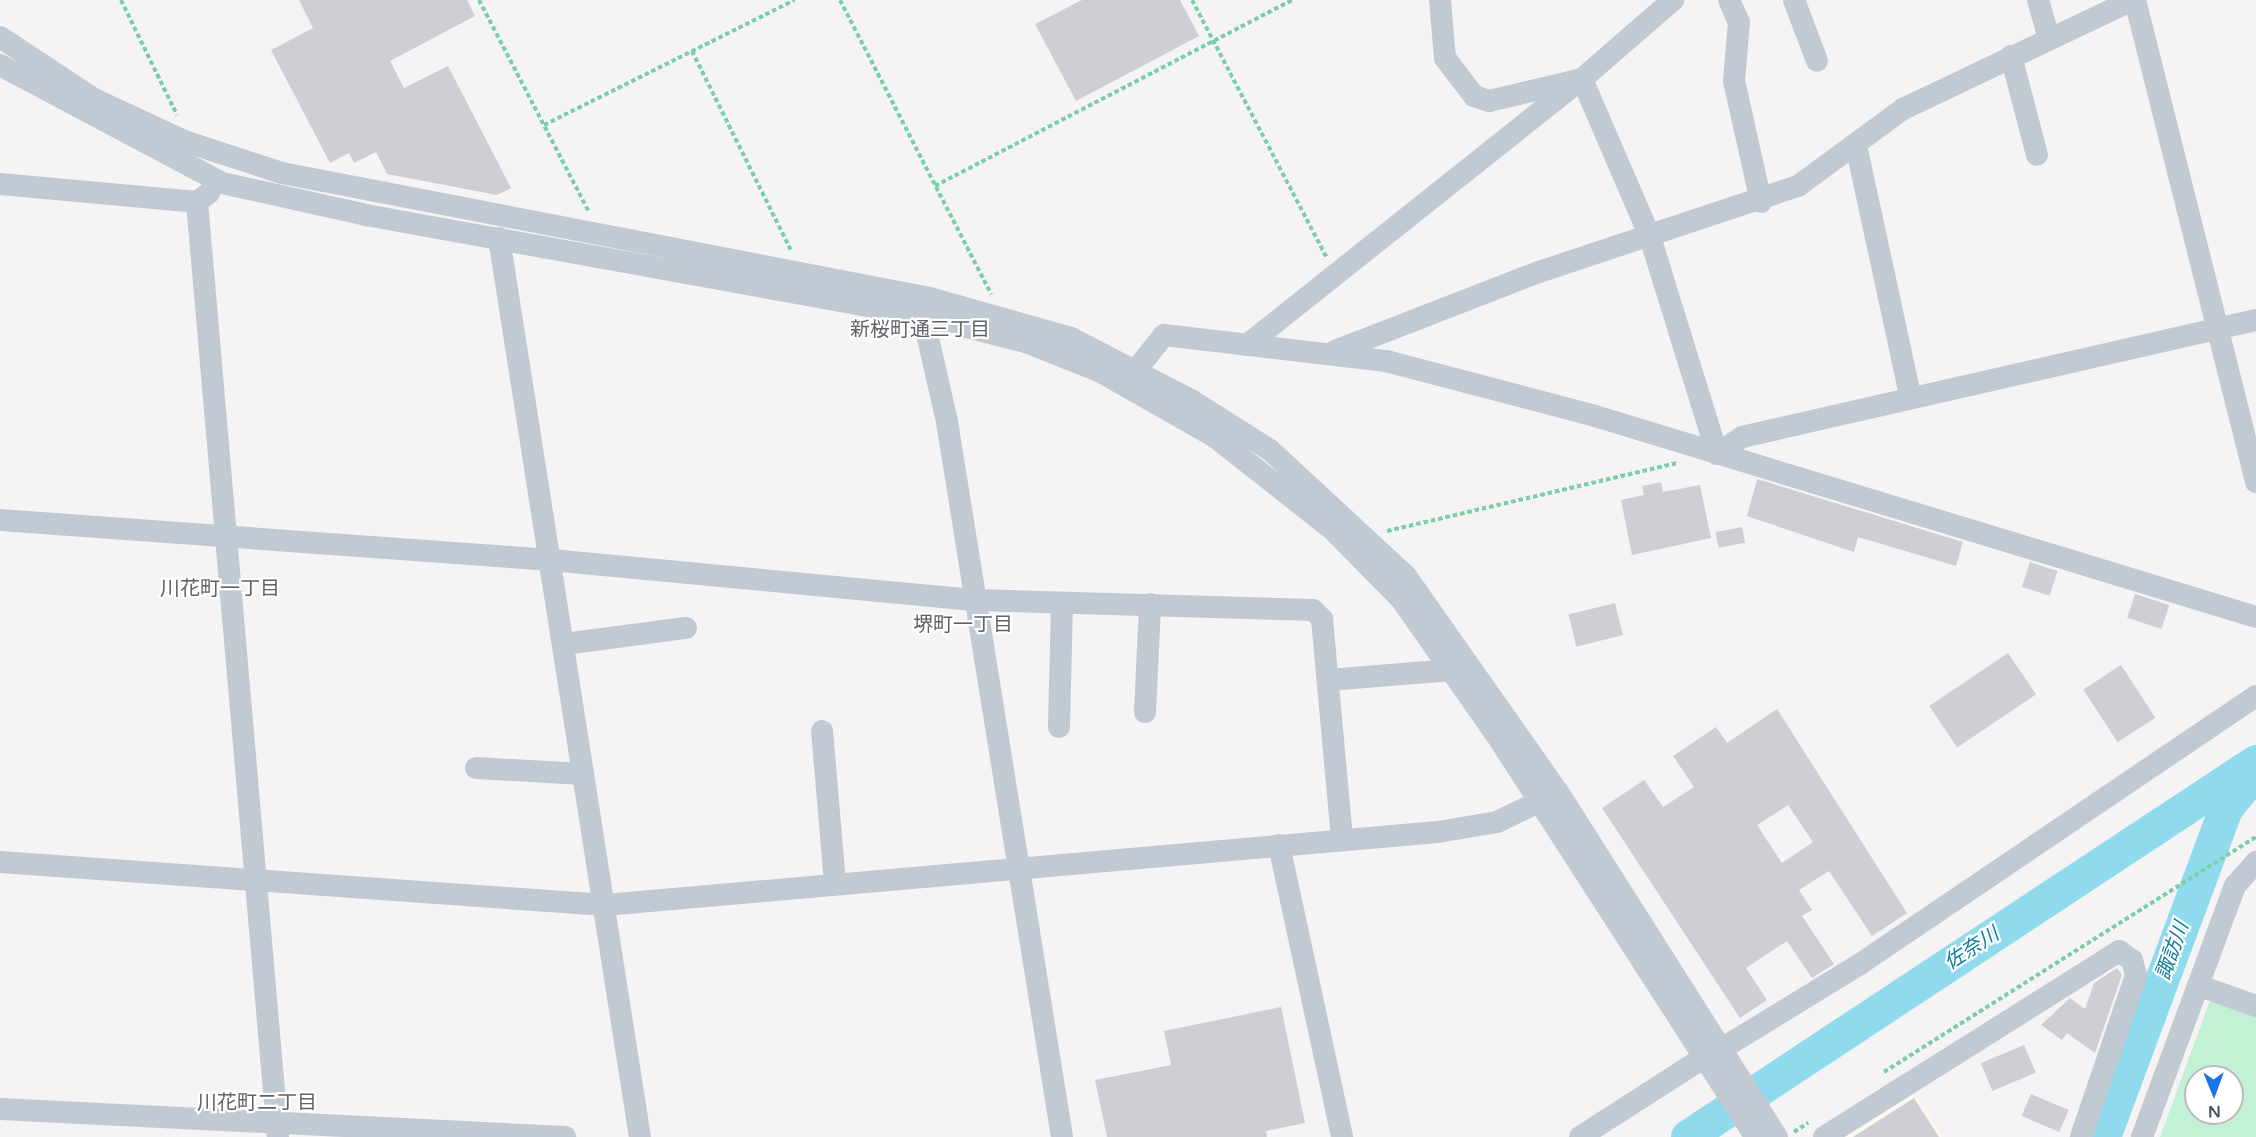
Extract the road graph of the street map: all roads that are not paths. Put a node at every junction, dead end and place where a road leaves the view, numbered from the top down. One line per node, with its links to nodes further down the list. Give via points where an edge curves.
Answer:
1 (1440, 0): 12 (street, via 1445,58 1474,96 1489,101)
2 (1672, 0): 12 (street)
3 (1730, 0): 18 (street, via 1739,22 1734,81)
4 (1794, 0): 10 (street)
5 (2038, 0): 8 (street)
6 (2134, 0): 8 (street); 23 (street)
7 (0, 37): 26 (street, via 94,99 184,141 282,173 801,272 1003,316 1071,338)
8 (2049, 38): 9 (street)
9 (2011, 56): 13 (street, via 1903,109); 14 (street)
10 (1817, 61)
11 (0, 65): 15 (street)
12 (1582, 79): 19 (street); 24 (street, via 1334,272)
13 (1856, 145): 18 (street, via 1798,186); 27 (street)
14 (2037, 155)
15 (222, 183): 17 (street); 20 (street)
16 (0, 184): 17 (street)
17 (197, 202): 31 (street)
18 (1761, 202): 19 (street)
19 (1650, 237): 25 (street, via 1539,272); 28 (street)
20 (500, 238): 21 (street); 32 (street)
21 (923, 316): 33 (street, via 947,422); 39 (street, via 1026,342 1099,371 1215,437 1333,530 1401,599)
22 (2256, 320): 23 (street)
23 (2220, 328): 27 (street); 29 (street)
24 (1247, 345): 25 (street); 26 (street, via 1164,335)
25 (1334, 352): 28 (street, via 1503,390)
26 (1136, 370): 47 (street, via 1270,450 1367,536 1444,623)
27 (1910, 395): 28 (street, via 1742,437)
28 (1717, 454): 36 (street)
29 (2256, 482)
30 (0, 520): 31 (street)
31 (225, 534): 32 (street); 53 (street)
32 (551, 560): 33 (street); 38 (street)
33 (976, 600): 34 (street); 52 (street)
34 (1062, 604): 35 (street); 43 (street)
35 (1150, 604): 40 (street, via 1312,610 1323,619); 42 (street)
36 (2256, 617)
37 (686, 628): 38 (street)
38 (564, 644): 46 (street)
39 (1452, 670): 40 (street); 47 (street)
40 (1328, 680): 48 (street)
41 (2256, 696): 58 (street)
42 (1145, 712)
43 (1059, 727)
44 (822, 731): 54 (street)
45 (476, 768): 46 (street)
46 (583, 774): 55 (street)
47 (1549, 798): 48 (street, via 1497,822); 58 (street)
48 (1342, 839): 49 (street)
49 (1279, 845): 52 (street); 66 (street)
50 (0, 862): 53 (street)
51 (2256, 862): 56 (street, via 2235,886)
52 (1019, 867): 54 (street); 65 (street)
53 (253, 882): 55 (street); 61 (street)
54 (835, 884): 55 (street)
55 (605, 905): 64 (street)
56 (2200, 986): 57 (street); 70 (street)
57 (2256, 1006)
58 (1717, 1059): 62 (street); 67 (street); 68 (street)
59 (0, 1109): 61 (street)
60 (1818, 1128): 69 (street, via 2119,951 2132,960 2136,975)
61 (277, 1130): 63 (street)
62 (1785, 1135)
63 (565, 1137)
64 (640, 1137)
65 (1061, 1137)
66 (1342, 1137)
67 (1580, 1137)
68 (1756, 1137)
69 (2081, 1137)
70 (2142, 1137)

